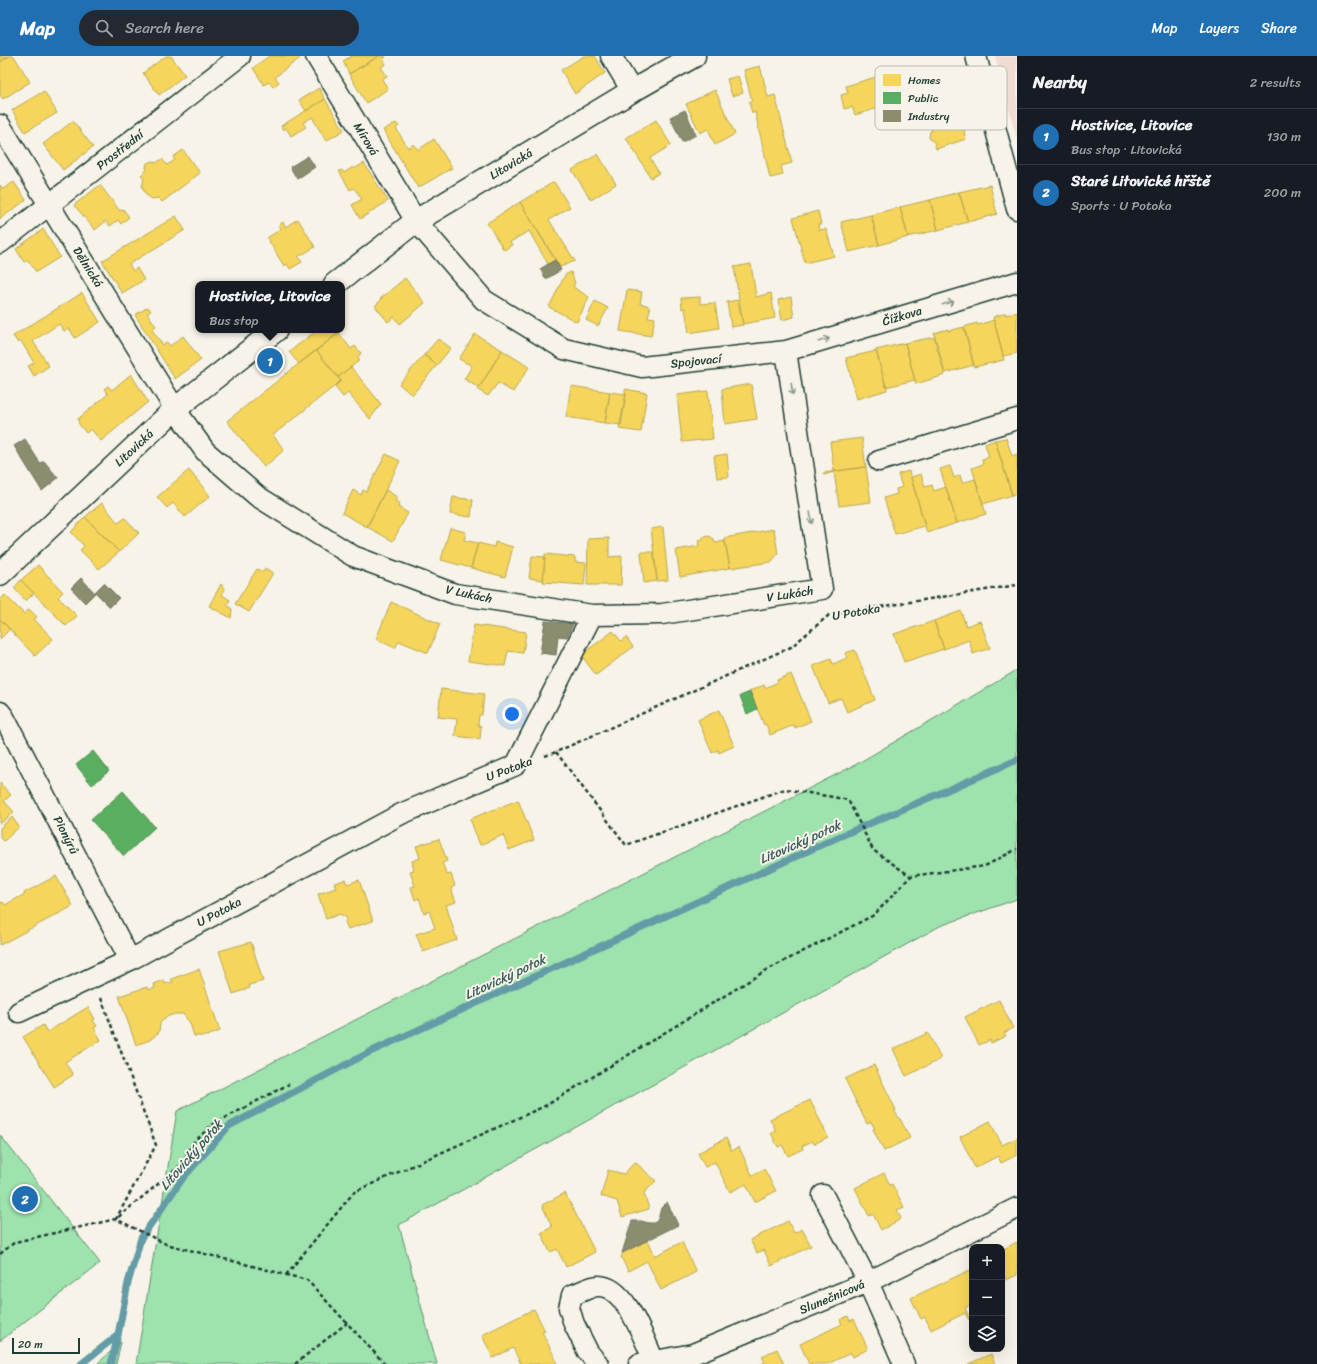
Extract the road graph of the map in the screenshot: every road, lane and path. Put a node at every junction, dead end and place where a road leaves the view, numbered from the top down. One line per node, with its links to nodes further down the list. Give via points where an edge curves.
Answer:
1 (240, 56): 10 (street, Prostřední)
2 (316, 56): 12 (street, Mírová)
3 (611, 56): 7 (street)
4 (694, 56): 7 (street, Litovická)
5 (976, 56): 6 (street)
6 (979, 66)
7 (632, 92): 12 (street, Litovická)
8 (0, 125): 10 (street, Dělnická)
9 (996, 130): 11 (street)
10 (49, 205): 13 (street, Prostřední); 18 (street, Dělnická)
11 (1017, 209)
12 (416, 221): 14 (street, Litovická); 17 (street, Spojovací, via 484,300 564,349 642,366)
13 (0, 243)
14 (339, 281)
15 (1017, 282): 17 (street, Čížkova, one-way to 15)
16 (272, 333): 18 (street, Litovická)
17 (786, 351): 23 (street, V Lukách, one-way to 23, via 822,589 662,614)
18 (175, 409): 21 (street, Litovická); 23 (street, V Lukách, via 205,452 257,496 353,556 455,594)
19 (1017, 419): 20 (street)
20 (879, 461)
21 (0, 574)
22 (1017, 585): 25 (path, U Potoka, via 829,615 791,647)
23 (592, 615): 26 (street)
24 (0, 712): 29 (street, Pionýrů)
25 (556, 752): 26 (path, U Potoka); 28 (path, via 626,845 785,788 849,802 873,850)
26 (516, 765): 29 (street, U Potoka, via 401,814)
27 (1017, 849): 28 (path, via 985,866)
28 (911, 876): 37 (path, via 874,915 765,971 547,1105 354,1192)
29 (130, 960): 30 (street, U Potoka)
30 (93, 977): 31 (street, U Potoka); 35 (path, via 156,1145)
31 (19, 1012)
32 (289, 1084): 35 (path, via 212,1125 193,1143 181,1165)
33 (823, 1195): 38 (street)
34 (1017, 1208): 38 (street, Slunečnicová)
35 (116, 1219): 36 (path, via 15,1242); 37 (path, via 166,1244)
36 (0, 1254)
37 (286, 1275): 39 (path, via 308,1280)
38 (868, 1282): 40 (street, Slunečnicová, via 693,1354); 44 (street)
39 (347, 1323): 41 (path); 42 (path)
40 (647, 1363): 43 (street, via 629,1307 612,1289 597,1286 572,1295 568,1308 588,1352)
41 (295, 1364)
42 (384, 1364)
43 (598, 1364)
44 (904, 1364)

